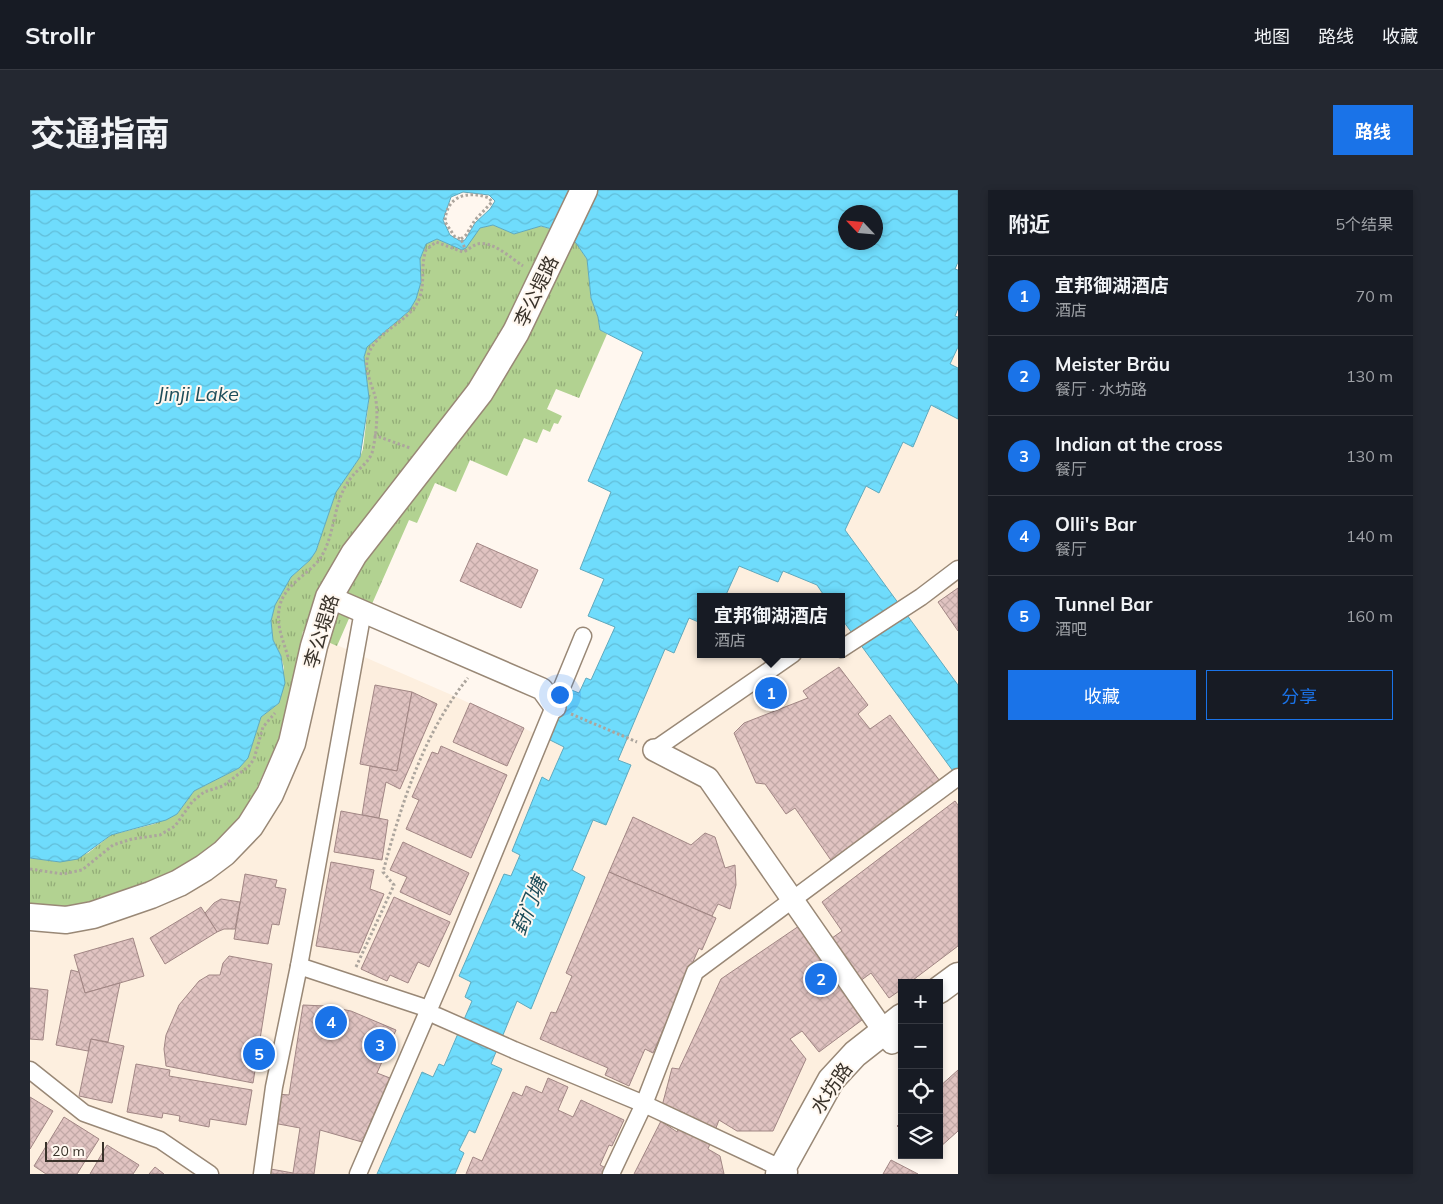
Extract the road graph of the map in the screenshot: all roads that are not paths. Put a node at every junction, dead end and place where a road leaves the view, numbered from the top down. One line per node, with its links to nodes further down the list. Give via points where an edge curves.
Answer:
1 (584, 190): 3 (street, 李公堤路, via 516,332 480,392 354,554)
2 (958, 569): 6 (street)
3 (329, 597): 4 (street); 12 (street, 李公堤路, via 314,646 292,743 270,794 242,836 204,868 179,883 118,908 66,920)
4 (363, 611): 8 (street, via 542,688); 13 (street)
5 (583, 636): 8 (street)
6 (845, 646)
7 (787, 658): 9 (street)
8 (555, 707): 18 (street, via 442,979)
9 (654, 750): 11 (street, via 708,778)
10 (955, 780): 11 (street)
11 (791, 900): 19 (street); 21 (street, via 695,972)
12 (30, 917)
13 (299, 966): 18 (street); 24 (street, via 274,1087)
14 (958, 976): 15 (street)
15 (943, 987)
16 (958, 995): 17 (street)
17 (943, 1005)
18 (433, 1012): 21 (street); 25 (street, via 415,1042)
19 (895, 1032): 22 (street, 水坊路, via 839,1098)
20 (30, 1070): 23 (street, via 84,1113 160,1140)
21 (644, 1104): 22 (street); 26 (street)
22 (787, 1173)
23 (210, 1174)
24 (262, 1174)
25 (358, 1174)
26 (611, 1174)

